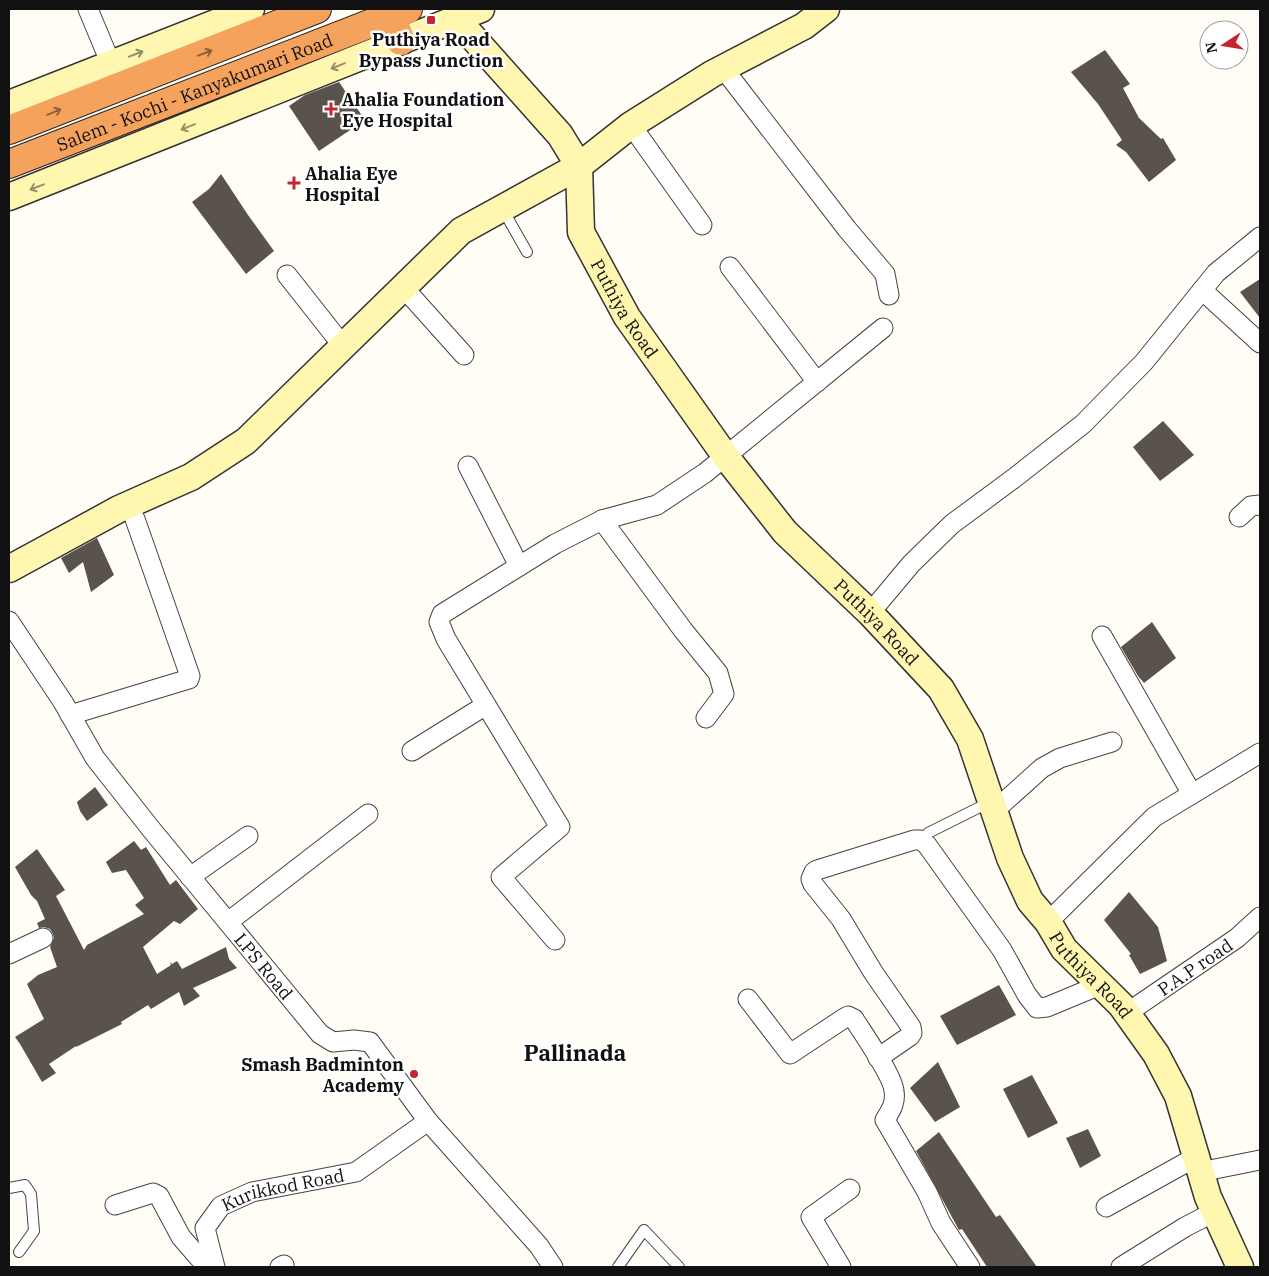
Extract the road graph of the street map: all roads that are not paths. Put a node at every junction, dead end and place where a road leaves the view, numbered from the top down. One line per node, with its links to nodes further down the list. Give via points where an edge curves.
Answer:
1 (88, 9): 9 (street)
2 (252, 9): 9 (street, one-way to 2)
3 (317, 9): 13 (highway, Salem - Kochi - Kanyakumari Road, one-way to 3)
4 (481, 9): 7 (street)
5 (826, 9): 10 (street, via 804,26)
6 (399, 12): 8 (highway); 14 (highway, Salem - Kochi - Kanyakumari Road)
7 (452, 21): 8 (street); 15 (street, Puthiya Road, via 469,33 560,135)
8 (401, 41): 16 (street, one-way to 16)
9 (111, 64): 11 (street)
10 (723, 68): 12 (street); 25 (street, via 885,274)
11 (9, 104)
12 (631, 125): 15 (street); 18 (street)
13 (9, 130)
14 (9, 164)
15 (579, 166): 17 (street); 31 (street, Puthiya Road, via 581,232 627,317)
16 (9, 198)
17 (502, 208): 20 (lane); 23 (street, via 461,231)
18 (702, 225)
19 (1260, 237): 24 (street, via 1216,273)
20 (528, 252)
21 (730, 267): 30 (street)
22 (287, 274): 28 (street)
23 (403, 287): 28 (street); 29 (street)
24 (1202, 290): 27 (street); 39 (street, via 1144,362 1083,424 952,524 911,564)
25 (889, 295)
26 (883, 328): 30 (street)
27 (1260, 343)
28 (343, 346): 38 (street, via 246,441 191,477 119,509)
29 (464, 355)
30 (817, 382): 31 (street)
31 (726, 457): 36 (street, via 657,505); 39 (street, Puthiya Road, via 785,532)
32 (468, 466): 37 (street)
33 (1260, 505): 34 (street, via 1252,506)
34 (1239, 517)
35 (135, 519): 43 (street, via 190,676 189,679)
36 (602, 520): 37 (street); 44 (street, via 718,674 724,694)
37 (519, 566): 42 (street, via 442,614 439,622)
38 (9, 569)
39 (870, 613): 49 (street, Puthiya Road, via 940,690 970,740)
40 (9, 621): 43 (street, LPS Road)
41 (1102, 636): 48 (street)
42 (486, 705): 46 (street); 58 (street, via 560,827 501,877)
43 (70, 715): 53 (street, LPS Road, via 95,758)
44 (706, 718)
45 (1112, 742): 49 (street, via 1060,758)
46 (412, 751)
47 (1260, 753): 48 (street)
48 (1192, 794): 56 (street, via 1154,817)
49 (992, 806): 51 (lane); 56 (street, Puthiya Road, via 1010,858 1030,900)
50 (368, 814): 55 (street)
51 (928, 833)
52 (248, 836): 53 (street)
53 (190, 876): 55 (street, LPS Road)
54 (1260, 917): 62 (street, P.A.P road, via 1237,938)
55 (228, 922): 64 (street, LPS Road, via 320,1034 333,1042 370,1042)
56 (1048, 922): 60 (street, Puthiya Road, via 1064,949)
57 (43, 938): 59 (street)
58 (555, 940)
59 (9, 954)
60 (1100, 984): 62 (street, Puthiya Road); 63 (street, via 1047,1008 1037,1008 1026,995 1002,950 921,840 817,870 811,879 813,884 841,919 911,1027 910,1036)
61 (748, 999): 63 (street, via 790,1054 848,1016 854,1020)
62 (1127, 1013): 66 (street, Puthiya Road, via 1156,1054 1178,1096)
63 (878, 1058): 79 (street, via 894,1090 894,1105 885,1120)
64 (428, 1121): 74 (street, Kurikkod Road, via 356,1172 252,1192 221,1206 206,1228); 75 (street, LPS Road, via 540,1246)
65 (1260, 1160): 66 (street)
66 (1198, 1164): 70 (street); 71 (street, Puthiya Road)
67 (9, 1188): 72 (lane, via 25,1185 33,1206 34,1231)
68 (850, 1189): 78 (street, via 811,1217)
69 (115, 1205): 73 (street, via 154,1193 181,1237)
70 (1106, 1207)
71 (1214, 1212): 80 (street); 81 (street, Puthiya Road)
72 (19, 1252)
73 (207, 1267)
74 (215, 1267)
75 (553, 1267)
76 (618, 1267): 77 (lane, via 644,1230)
77 (679, 1267)
78 (841, 1267)
79 (970, 1267)
80 (1121, 1267)
81 (1240, 1267)

